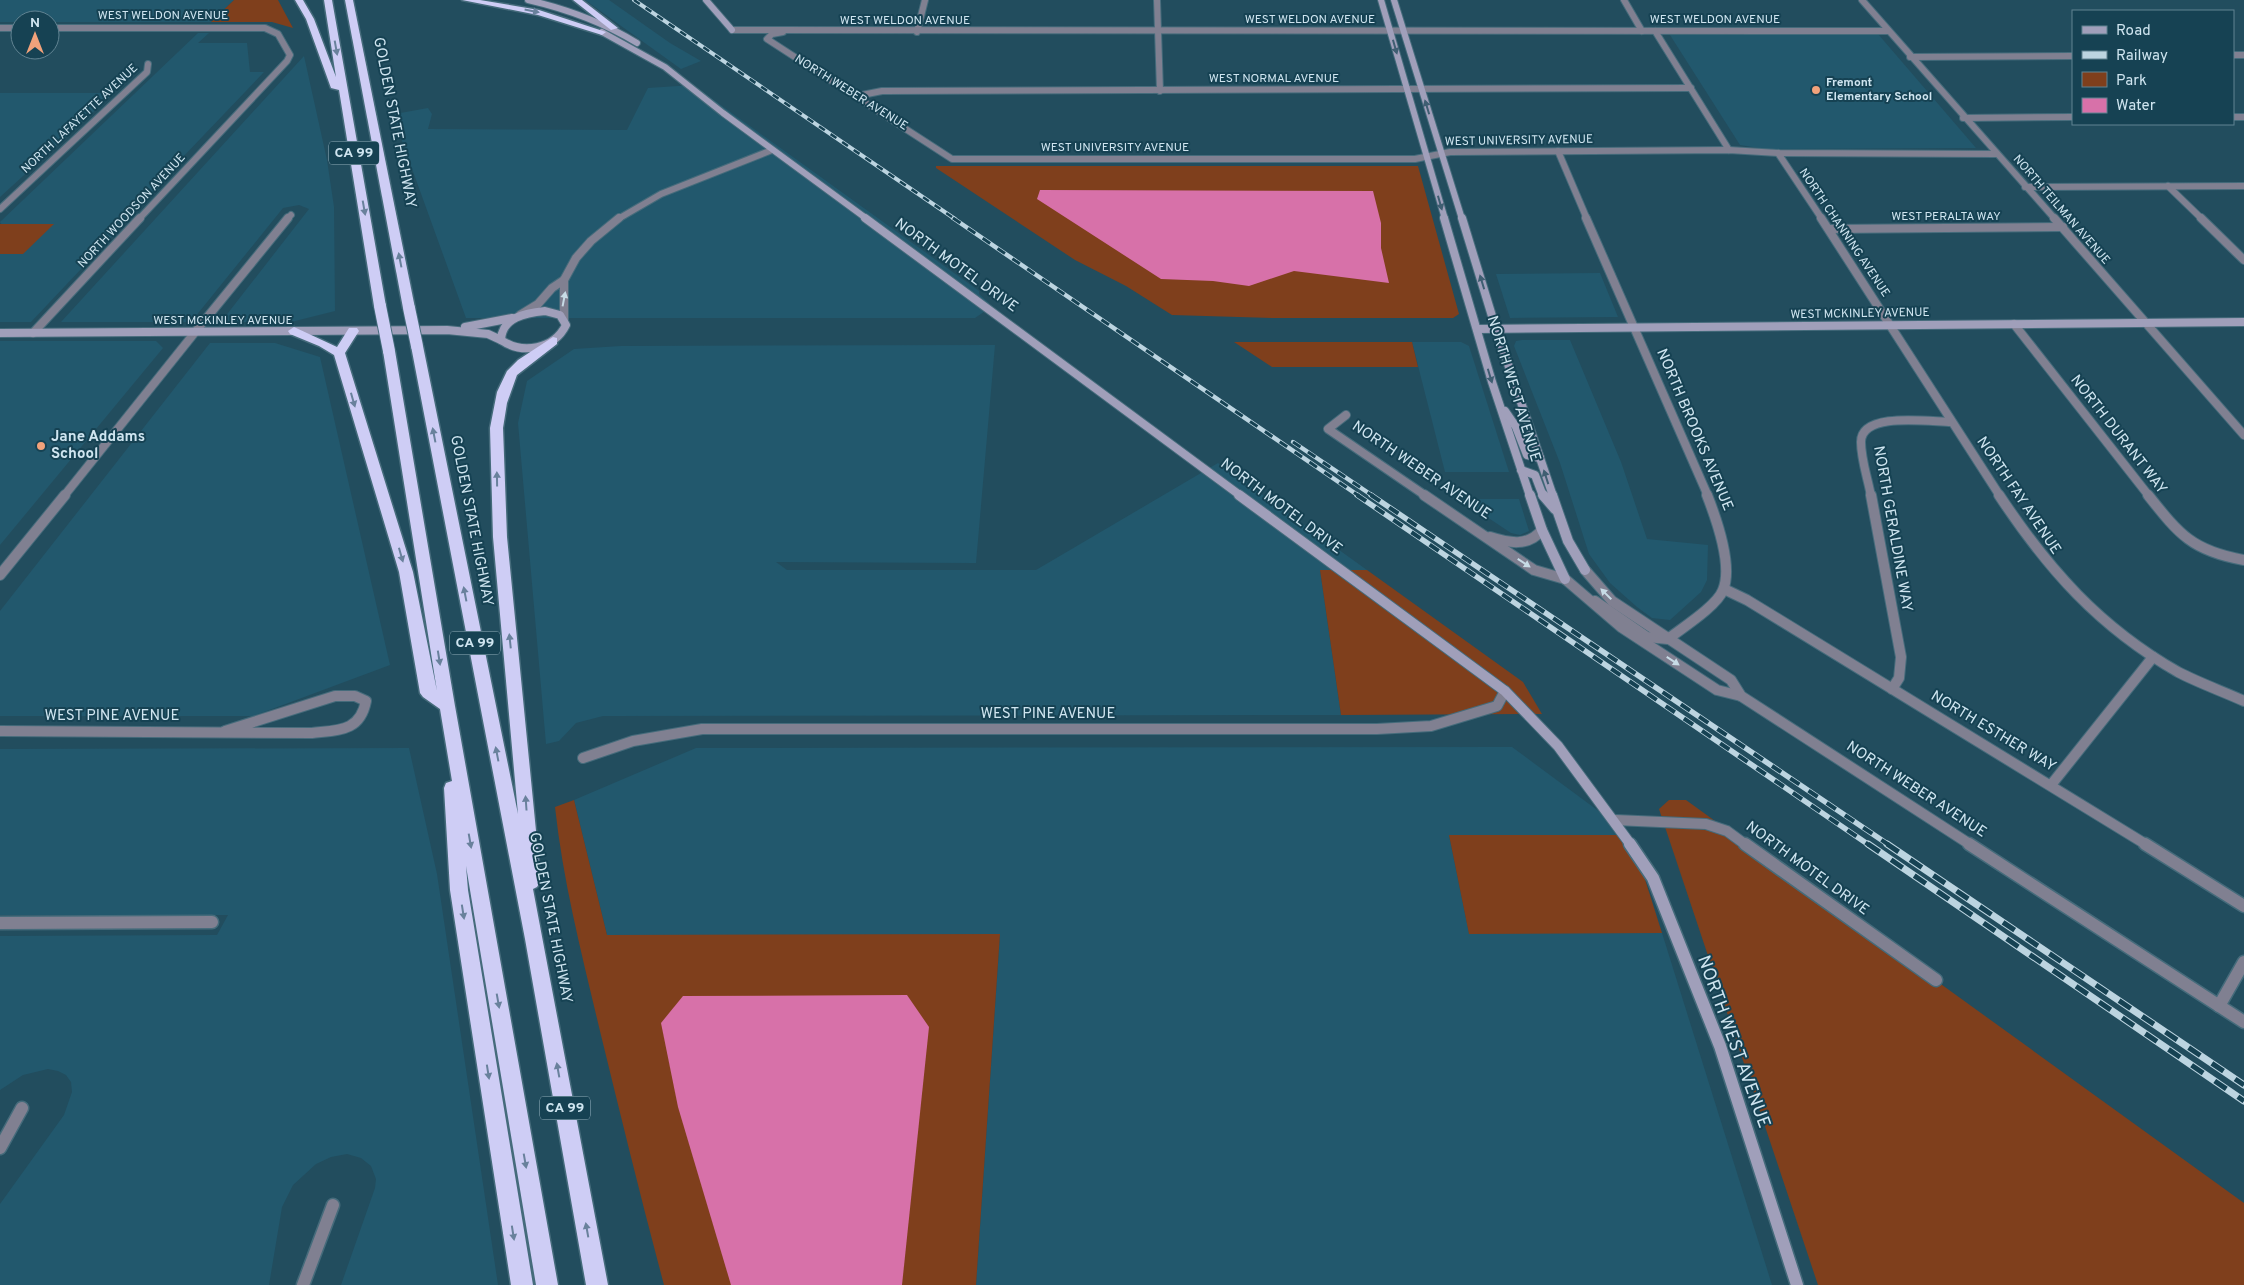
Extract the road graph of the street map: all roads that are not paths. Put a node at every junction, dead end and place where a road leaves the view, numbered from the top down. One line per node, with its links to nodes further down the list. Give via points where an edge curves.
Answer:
1 (299, 0): 40 (highway, via 310,19)
2 (328, 0): 40 (highway, CA 99, one-way to 40)
3 (349, 0): 28 (highway, GOLDEN STATE HIGHWAY / CA 99)
4 (358, 0): 28 (highway, via 362,19)
5 (466, 0): 24 (highway, one-way to 24, via 539,12)
6 (528, 0): 16 (main road, via 581,14)
7 (577, 0): 16 (highway)
8 (706, 0): 18 (main road)
9 (925, 0): 26 (street)
10 (1157, 0): 27 (street)
11 (1381, 0): 19 (main road, NORTH WEST AVENUE)
12 (1394, 0): 20 (main road, NORTH WEST AVENUE)
13 (1624, 0): 21 (street)
14 (1862, 0): 23 (street, NORTH TEILMAN AVENUE)
15 (60, 28): 17 (street, WEST WELDON AVENUE)
16 (614, 28): 32 (main road, via 670,66)
17 (275, 30): 72 (street, NORTH WOODSON AVENUE, via 281,35 290,55 287,61)
18 (732, 30): 25 (street, WEST WELDON AVENUE)
19 (1390, 31): 20 (street, WEST WELDON AVENUE); 27 (street, WEST WELDON AVENUE); 34 (main road, NORTH WEST AVENUE, one-way to 34)
20 (1404, 31): 21 (street, WEST WELDON AVENUE); 35 (main road, NORTH WEST AVENUE)
21 (1642, 31): 22 (street, WEST WELDON AVENUE)
22 (1655, 31): 23 (street, WEST WELDON AVENUE); 33 (street)
23 (1888, 31): 30 (street, NORTH TEILMAN AVENUE)
24 (602, 32): 32 (main road, NORTH MOTEL DRIVE, via 658,63)
25 (783, 32): 26 (street, WEST WELDON AVENUE); 37 (street, NORTH WEBER AVENUE, via 767,38)
26 (917, 32): 27 (street, WEST WELDON AVENUE)
27 (1158, 32): 36 (street)
28 (359, 47): 106 (highway, GOLDEN STATE HIGHWAY / CA 99, one-way to 28, bridge)
29 (2072, 56): 30 (street)
30 (1910, 57): 39 (street, NORTH TEILMAN AVENUE)
31 (148, 64): 52 (street, NORTH LAFAYETTE AVENUE, via 146,72)
32 (685, 83): 41 (main road, NORTH MOTEL DRIVE)
33 (1691, 88): 35 (street, WEST NORMAL AVENUE); 42 (street)
34 (1407, 90): 35 (street, WEST NORMAL AVENUE); 36 (street, WEST NORMAL AVENUE); 47 (main road, NORTH WEST AVENUE)
35 (1422, 90): 45 (main road, NORTH WEST AVENUE, one-way to 35)
36 (1160, 91): 37 (street, WEST NORMAL AVENUE, via 882,91)
37 (857, 96): 48 (street, NORTH WEBER AVENUE)
38 (2072, 117): 39 (street)
39 (1963, 118): 46 (street, NORTH TEILMAN AVENUE)
40 (349, 120): 97 (highway, CA 99, one-way to 97, bridge)
41 (772, 150): 57 (street, via 661,194 632,209 591,241 576,258); 94 (main road, NORTH MOTEL DRIVE)
42 (1729, 150): 43 (street, WEST UNIVERSITY AVENUE); 44 (street, WEST UNIVERSITY AVENUE)
43 (1558, 151): 45 (street, WEST UNIVERSITY AVENUE); 64 (street, NORTH BROOKS AVENUE)
44 (1778, 153): 46 (street, WEST UNIVERSITY AVENUE); 55 (street, NORTH CHANNING AVENUE)
45 (1442, 154): 47 (street, WEST UNIVERSITY AVENUE); 66 (main road, NORTH WEST AVENUE, one-way to 45)
46 (1997, 154): 51 (street, NORTH TEILMAN AVENUE)
47 (1426, 157): 48 (street, WEST UNIVERSITY AVENUE); 65 (main road, NORTH WEST AVENUE, one-way to 65)
48 (952, 159)
49 (2168, 186): 50 (street); 51 (street); 56 (street)
50 (2244, 186)
51 (2025, 187): 54 (street, NORTH TEILMAN AVENUE)
52 (0, 209)
53 (291, 215): 68 (street)
54 (2063, 227): 55 (street, WEST PERALTA WAY); 61 (street, NORTH TEILMAN AVENUE)
55 (1829, 229): 63 (street, NORTH CHANNING AVENUE)
56 (2244, 260)
57 (564, 280): 58 (street, via 538,304); 59 (street, one-way to 57, via 562,307 567,288)
58 (517, 317): 59 (main road, WEST MCKINLEY AVENUE, via 545,311 560,315); 67 (main road, WEST MCKINLEY AVENUE); 73 (main road, via 503,328)
59 (564, 320): 74 (main road, via 564,330)
60 (2244, 322): 61 (main road, WEST MCKINLEY AVENUE)
61 (2144, 323): 62 (main road, WEST MCKINLEY AVENUE); 79 (street, NORTH TEILMAN AVENUE)
62 (2014, 324): 63 (main road, WEST MCKINLEY AVENUE); 85 (street, NORTH DURANT WAY, via 2177,532 2210,552)
63 (1890, 325): 64 (main road, WEST MCKINLEY AVENUE); 78 (street, NORTH FAY AVENUE)
64 (1633, 328): 66 (main road, WEST MCKINLEY AVENUE); 89 (street, NORTH BROOKS AVENUE, via 1709,496 1720,531)
65 (1477, 329): 66 (main road, WEST MCKINLEY AVENUE); 76 (main road, NORTH WEST AVENUE, one-way to 76)
66 (1496, 329): 80 (main road, NORTH WEST AVENUE)
67 (447, 330): 70 (main road, WEST MCKINLEY AVENUE); 73 (main road, WEST MCKINLEY AVENUE, via 488,334)
68 (196, 331): 69 (main road, WEST MCKINLEY AVENUE); 72 (main road, WEST MCKINLEY AVENUE); 87 (street)
69 (294, 331): 70 (main road, WEST MCKINLEY AVENUE); 75 (highway)
70 (353, 331): 75 (highway)
71 (0, 333): 72 (main road, WEST MCKINLEY AVENUE)
72 (33, 333)
73 (501, 340): 74 (main road, WEST MCKINLEY AVENUE, via 513,348 522,349)
74 (553, 341): 106 (highway, one-way to 74, via 526,799 496,511 496,454 500,411 510,376 519,365)
75 (339, 353): 97 (highway, one-way to 97, via 406,572 428,693)
76 (1498, 402): 80 (main road, via 1516,427 1527,454); 81 (main road, NORTH WEST AVENUE)
77 (1346, 415): 84 (street, NORTH WEBER AVENUE, via 1328,429)
78 (1951, 422): 92 (street, NORTH FAY AVENUE, via 2031,544 2058,576 2087,607); 93 (street, NORTH GERALDINE WAY, via 1883,422 1869,426 1863,432 1861,442 1902,658 1899,678)
79 (2244, 435)
80 (1540, 458): 82 (main road, NORTH WEST AVENUE, one-way to 80)
81 (1521, 470): 82 (main road, via 1535,475 1544,498); 83 (main road, NORTH WEST AVENUE)
82 (1558, 512): 86 (main road, NORTH WEST AVENUE, via 1574,554)
83 (1542, 530): 84 (street, NORTH WEBER AVENUE, via 1537,537 1524,543); 88 (main road, NORTH WEST AVENUE)
84 (1489, 537): 88 (street, NORTH WEBER AVENUE, one-way to 88, via 1534,570)
85 (2244, 560)
86 (1586, 570): 91 (street, NORTH WEBER AVENUE, one-way to 86, via 1612,601)
87 (0, 575)
88 (1565, 578): 90 (street, NORTH WEST AVENUE)
89 (1724, 589): 91 (street, via 1716,600); 93 (street, NORTH ESTHER WAY)
90 (1580, 592): 91 (street, via 1647,637); 95 (street, NORTH WEST AVENUE, one-way to 95, via 1621,627 1717,690)
91 (1668, 639): 95 (street, NORTH WEBER AVENUE, via 1731,680)
92 (2153, 657): 96 (street, via 2180,673); 101 (street)
93 (1892, 689): 101 (street, NORTH ESTHER WAY)
94 (1505, 691): 100 (street, WEST PINE AVENUE, via 1498,706 1431,726 1377,729 702,729 633,741); 102 (main road, NORTH MOTEL DRIVE, via 1558,746)
95 (1741, 696): 109 (street, NORTH WEBER AVENUE)
96 (2244, 701)
97 (447, 706): 116 (highway, one-way to 116, via 459,890); 117 (highway, CA 99, one-way to 117)
98 (0, 731): 99 (street, WEST PINE AVENUE)
99 (225, 731): 99 (street, WEST PINE AVENUE, via 335,696 351,694 366,701 365,714 361,719 353,726 337,730 304,733)
100 (583, 758)
101 (2051, 785): 103 (street, NORTH ESTHER WAY)
102 (1615, 820): 108 (street, NORTH MOTEL DRIVE, via 1706,824 1727,831); 118 (main road, NORTH WEST AVENUE, via 1653,878 1720,1046)
103 (2244, 906)
104 (212, 922): 105 (street)
105 (0, 923)
106 (534, 939): 114 (highway, GOLDEN STATE HIGHWAY / CA 99, one-way to 106)
107 (2244, 962): 109 (street)
108 (1936, 980)
109 (2219, 1006): 110 (street, NORTH WEBER AVENUE)
110 (2244, 1022)
111 (22, 1108): 112 (street)
112 (0, 1148)
113 (333, 1205): 115 (street)
114 (597, 1283)
115 (303, 1285)
116 (522, 1285)
117 (547, 1285)
118 (1797, 1285)

